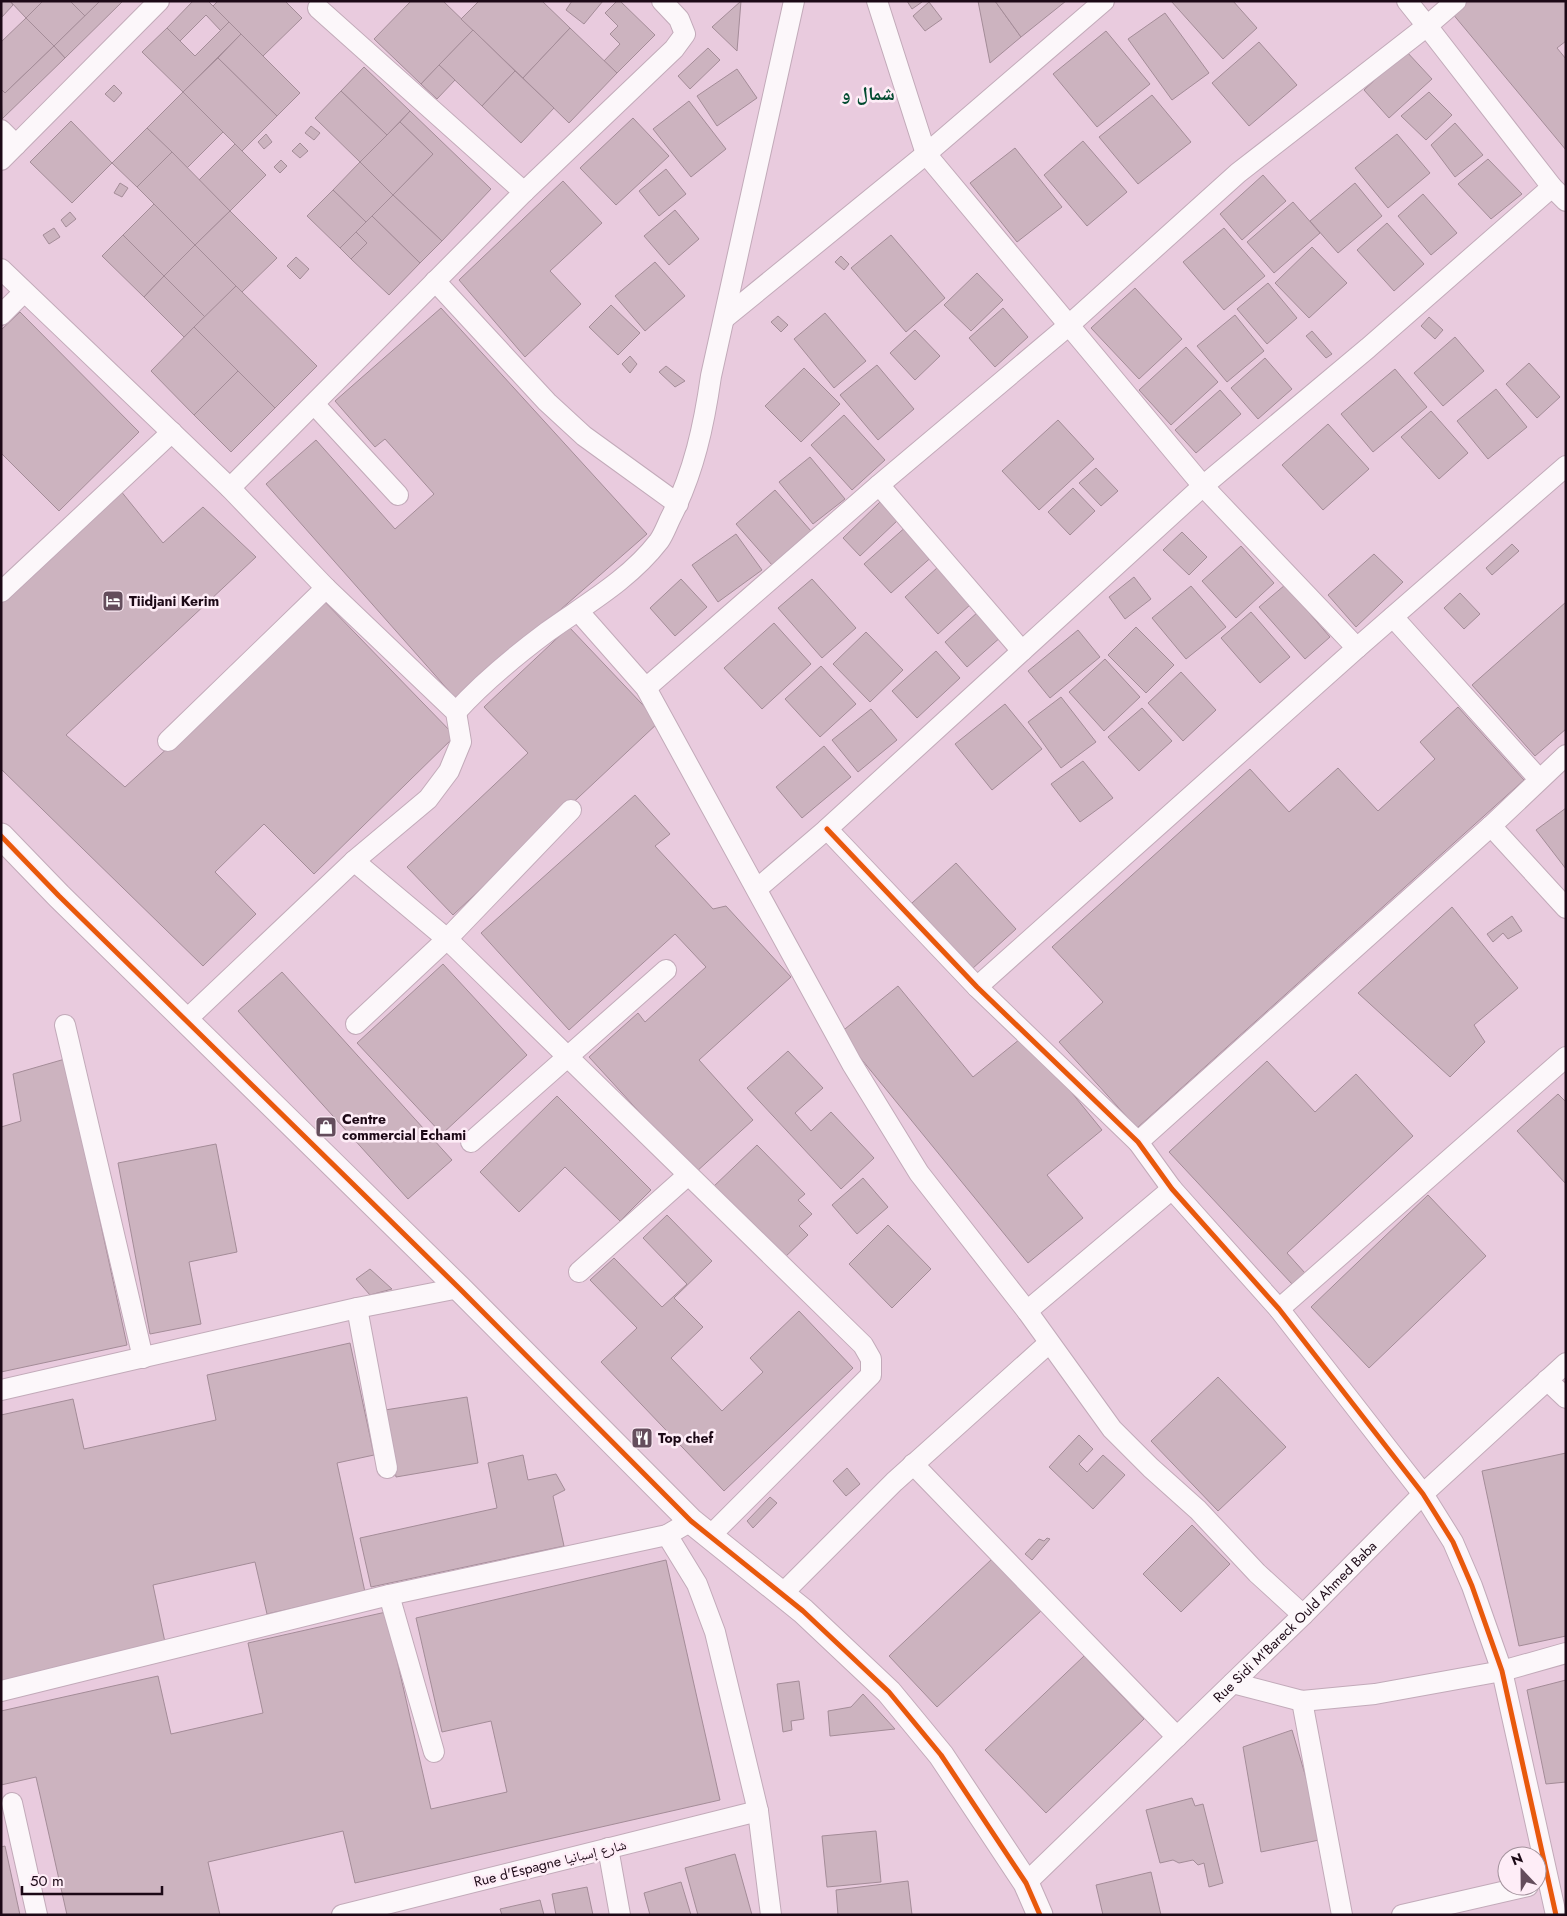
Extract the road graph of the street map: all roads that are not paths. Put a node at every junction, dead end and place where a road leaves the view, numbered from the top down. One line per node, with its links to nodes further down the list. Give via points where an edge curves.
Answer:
1 (662, 1): 14 (street, via 684,26 685,34 681,40)
2 (794, 1): 20 (street)
3 (877, 1): 12 (street)
4 (1104, 1): 12 (street)
5 (1407, 1): 9 (street)
6 (1456, 1): 9 (street)
7 (151, 4): 11 (street)
8 (318, 8): 14 (street)
9 (1427, 26): 15 (street); 21 (street, via 1238,173)
10 (1, 130): 11 (street)
11 (16, 145): 13 (street)
12 (926, 154): 20 (street); 21 (street)
13 (1, 160)
14 (524, 192): 17 (street)
15 (1562, 197): 26 (street, via 1368,348)
16 (1, 269): 18 (street)
17 (435, 281): 22 (street); 29 (street, via 547,402 584,436)
18 (24, 292): 19 (street); 23 (street)
19 (1, 315)
20 (726, 317): 29 (street, via 692,471)
21 (1068, 326): 25 (street); 26 (street)
22 (314, 404): 27 (street); 28 (street)
23 (172, 432): 27 (street); 31 (street)
24 (1566, 466): 33 (street)
25 (879, 486): 35 (street); 36 (street)
26 (1203, 486): 34 (street); 35 (street)
27 (230, 488): 30 (street)
28 (398, 495)
29 (678, 504): 32 (street, via 659,540 631,571)
30 (326, 588): 37 (street); 38 (street)
31 (1, 592)
32 (579, 612): 36 (street); 37 (street, via 547,632 481,685)
33 (1393, 617): 34 (street); 40 (street)
34 (1357, 648): 50 (street)
35 (1022, 651): 43 (street)
36 (646, 688): 46 (street)
37 (456, 712): 45 (street, via 461,742 449,771 428,799)
38 (168, 740)
39 (1566, 755): 40 (street)
40 (1539, 779): 42 (street)
41 (571, 810): 48 (street)
42 (1491, 826): 47 (street); 57 (street)
43 (827, 829): 46 (street); 50 (street)
44 (1, 836): 51 (street)
45 (354, 861): 48 (street); 51 (street)
46 (758, 888): 64 (street, via 852,1064 919,1173)
47 (1566, 908)
48 (447, 939): 52 (street); 55 (street)
49 (666, 970): 55 (street)
50 (976, 987): 57 (street)
51 (185, 1021): 61 (street)
52 (356, 1024)
53 (65, 1025): 66 (street)
54 (1566, 1057): 63 (street)
55 (569, 1058): 56 (street); 58 (street)
56 (471, 1142)
57 (1138, 1142): 59 (street)
58 (688, 1175): 60 (street); 74 (street, via 863,1345 871,1359 872,1375)
59 (1172, 1189): 63 (street); 64 (street)
60 (579, 1272)
61 (459, 1288): 62 (street); 74 (street)
62 (357, 1308): 66 (street); 72 (street)
63 (1279, 1309): 73 (street)
64 (1027, 1311): 65 (street)
65 (1049, 1343): 71 (street); 78 (street, via 1112,1429)
66 (143, 1358): 69 (street)
67 (1566, 1363): 68 (street, Rue Sidi M'Bareck Ould Ahmed Baba)
68 (1547, 1380): 70 (street); 73 (street, Rue Sidi M'Bareck Ould Ahmed Baba)
69 (1, 1390)
70 (1566, 1398)
71 (913, 1464): 76 (street); 84 (street)
72 (388, 1468)
73 (1423, 1494): 78 (street, Rue Sidi M'Bareck Ould Ahmed Baba); 80 (street, via 1453,1542)
74 (700, 1528): 75 (street); 76 (street)
75 (667, 1535): 77 (street); 87 (street, via 697,1584 715,1632)
76 (782, 1594): 90 (street, via 889,1692 941,1755)
77 (389, 1595): 82 (street); 85 (street)
78 (1304, 1615): 81 (street, Rue Sidi M'Bareck Ould Ahmed Baba)
79 (1566, 1653): 80 (street)
80 (1502, 1672): 83 (street, via 1375,1694); 89 (street)
81 (1233, 1683): 83 (street); 84 (street, Rue Sidi M'Bareck Ould Ahmed Baba)
82 (1, 1691)
83 (1302, 1701): 97 (street)
84 (1177, 1737): 90 (street, Rue Sidi M'Bareck Ould Ahmed Baba)
85 (434, 1752)
86 (12, 1803): 92 (street)
87 (758, 1811): 88 (street, Rue d'Espagne شارع إسبانيا); 95 (street)
88 (608, 1848): 93 (street, Rue d'Espagne شارع إسبانيا); 94 (street)
89 (1550, 1881): 99 (street)
90 (1026, 1883): 96 (street)
91 (1497, 1893): 98 (street)
92 (36, 1915)
93 (342, 1915)
94 (620, 1915)
95 (771, 1915)
96 (1040, 1915)
97 (1342, 1915)
98 (1402, 1915)
99 (1556, 1915)

